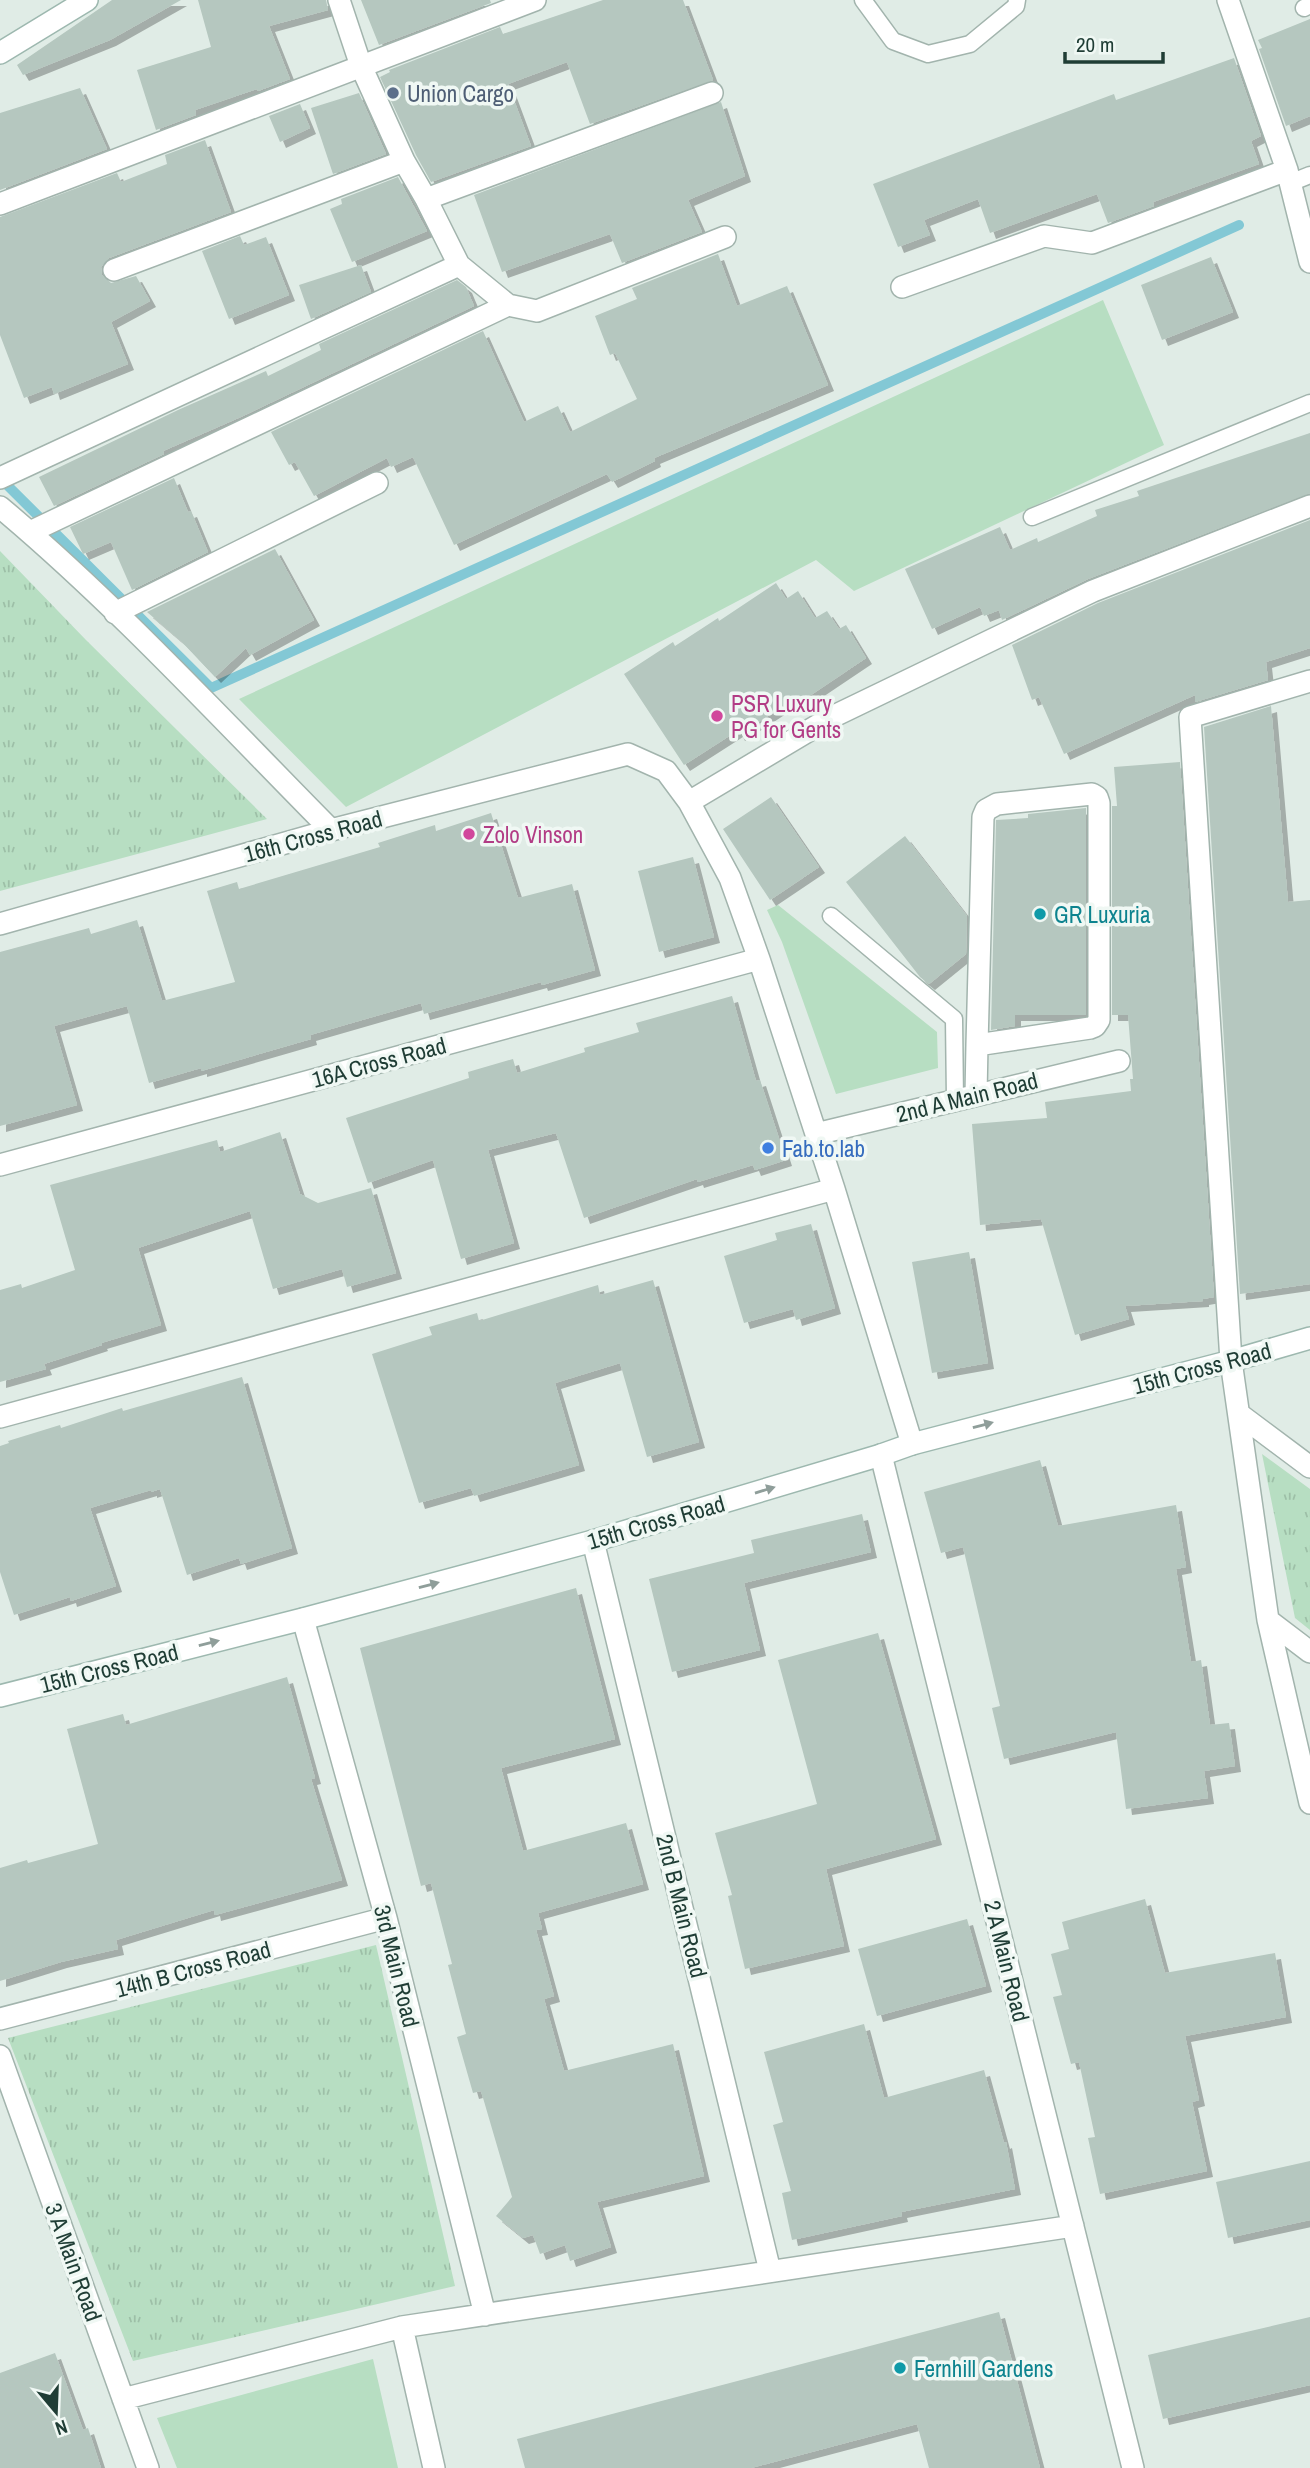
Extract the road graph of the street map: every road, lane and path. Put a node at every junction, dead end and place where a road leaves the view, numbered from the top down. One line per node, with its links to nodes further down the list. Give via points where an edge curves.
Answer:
1 (87, 0): 7 (street)
2 (339, 0): 8 (street)
3 (535, 0): 8 (street)
4 (863, 0): 5 (lane, via 893,41 928,54 970,44 1016,6)
5 (1017, 0)
6 (1228, 0): 11 (street)
7 (0, 53)
8 (361, 66): 10 (street); 13 (street)
9 (712, 93): 12 (street)
10 (404, 161): 12 (street); 17 (street)
11 (1296, 176): 15 (street); 18 (street, via 1092,243 1044,236)
12 (426, 198): 16 (street)
13 (0, 204)
14 (725, 237): 19 (street, via 537,312)
15 (1310, 262)
16 (459, 265): 19 (street); 21 (street)
17 (114, 270)
18 (902, 287)
19 (508, 305): 26 (street)
20 (1310, 402): 25 (lane)
21 (0, 478)
22 (377, 483): 27 (street)
23 (1310, 506): 29 (street, via 1093,591 830,718)
24 (0, 507): 26 (street)
25 (1032, 517)
26 (30, 532): 27 (street)
27 (115, 612): 30 (street)
28 (1310, 681): 42 (street, via 1190,717)
29 (689, 802): 30 (street, 16th Cross Road, via 666,771 628,754); 33 (street, via 730,878)
30 (331, 830): 32 (street, 16th Cross Road)
31 (831, 916): 37 (lane, via 954,1019)
32 (0, 923)
33 (759, 959): 38 (street); 39 (street, 16A Cross Road)
34 (977, 1045): 34 (street, via 986,810 998,804 1091,794 1099,803 1099,1020 1090,1028); 36 (street)
35 (1119, 1061): 36 (street, 2nd A Main Road)
36 (976, 1095): 37 (street, 2nd A Main Road)
37 (955, 1100): 38 (street, 2nd A Main Road)
38 (816, 1134): 40 (street)
39 (0, 1165)
40 (834, 1189): 44 (street); 45 (street)
41 (1310, 1338): 42 (street, 15th Cross Road)
42 (1231, 1361): 43 (street); 45 (street, 15th Cross Road, one-way to 42)
43 (1239, 1413): 47 (street); 50 (street)
44 (0, 1417)
45 (912, 1444): 46 (street, 15th Cross Road)
46 (881, 1455): 48 (street, 15th Cross Road, one-way to 46); 57 (street, 2 A Main Road)
47 (1310, 1468)
48 (593, 1541): 49 (street, 15th Cross Road, one-way to 48); 58 (street, 2nd B Main Road)
49 (303, 1619): 52 (street, 15th Cross Road, one-way to 49); 54 (street, 3rd Main Road)
50 (1268, 1620): 51 (street); 53 (street)
51 (1310, 1652)
52 (0, 1696)
53 (1310, 1803)
54 (386, 1918): 55 (street, 14th B Cross Road); 59 (street, 3rd Main Road)
55 (0, 2019)
56 (0, 2056): 61 (street, 3 A Main Road)
57 (1073, 2226): 58 (street); 64 (street, 2 A Main Road)
58 (770, 2271): 59 (street)
59 (485, 2315): 60 (street)
60 (402, 2327): 61 (street); 63 (street)
61 (123, 2399): 62 (street, 3 A Main Road)
62 (148, 2468)
63 (434, 2468)
64 (1133, 2468)

